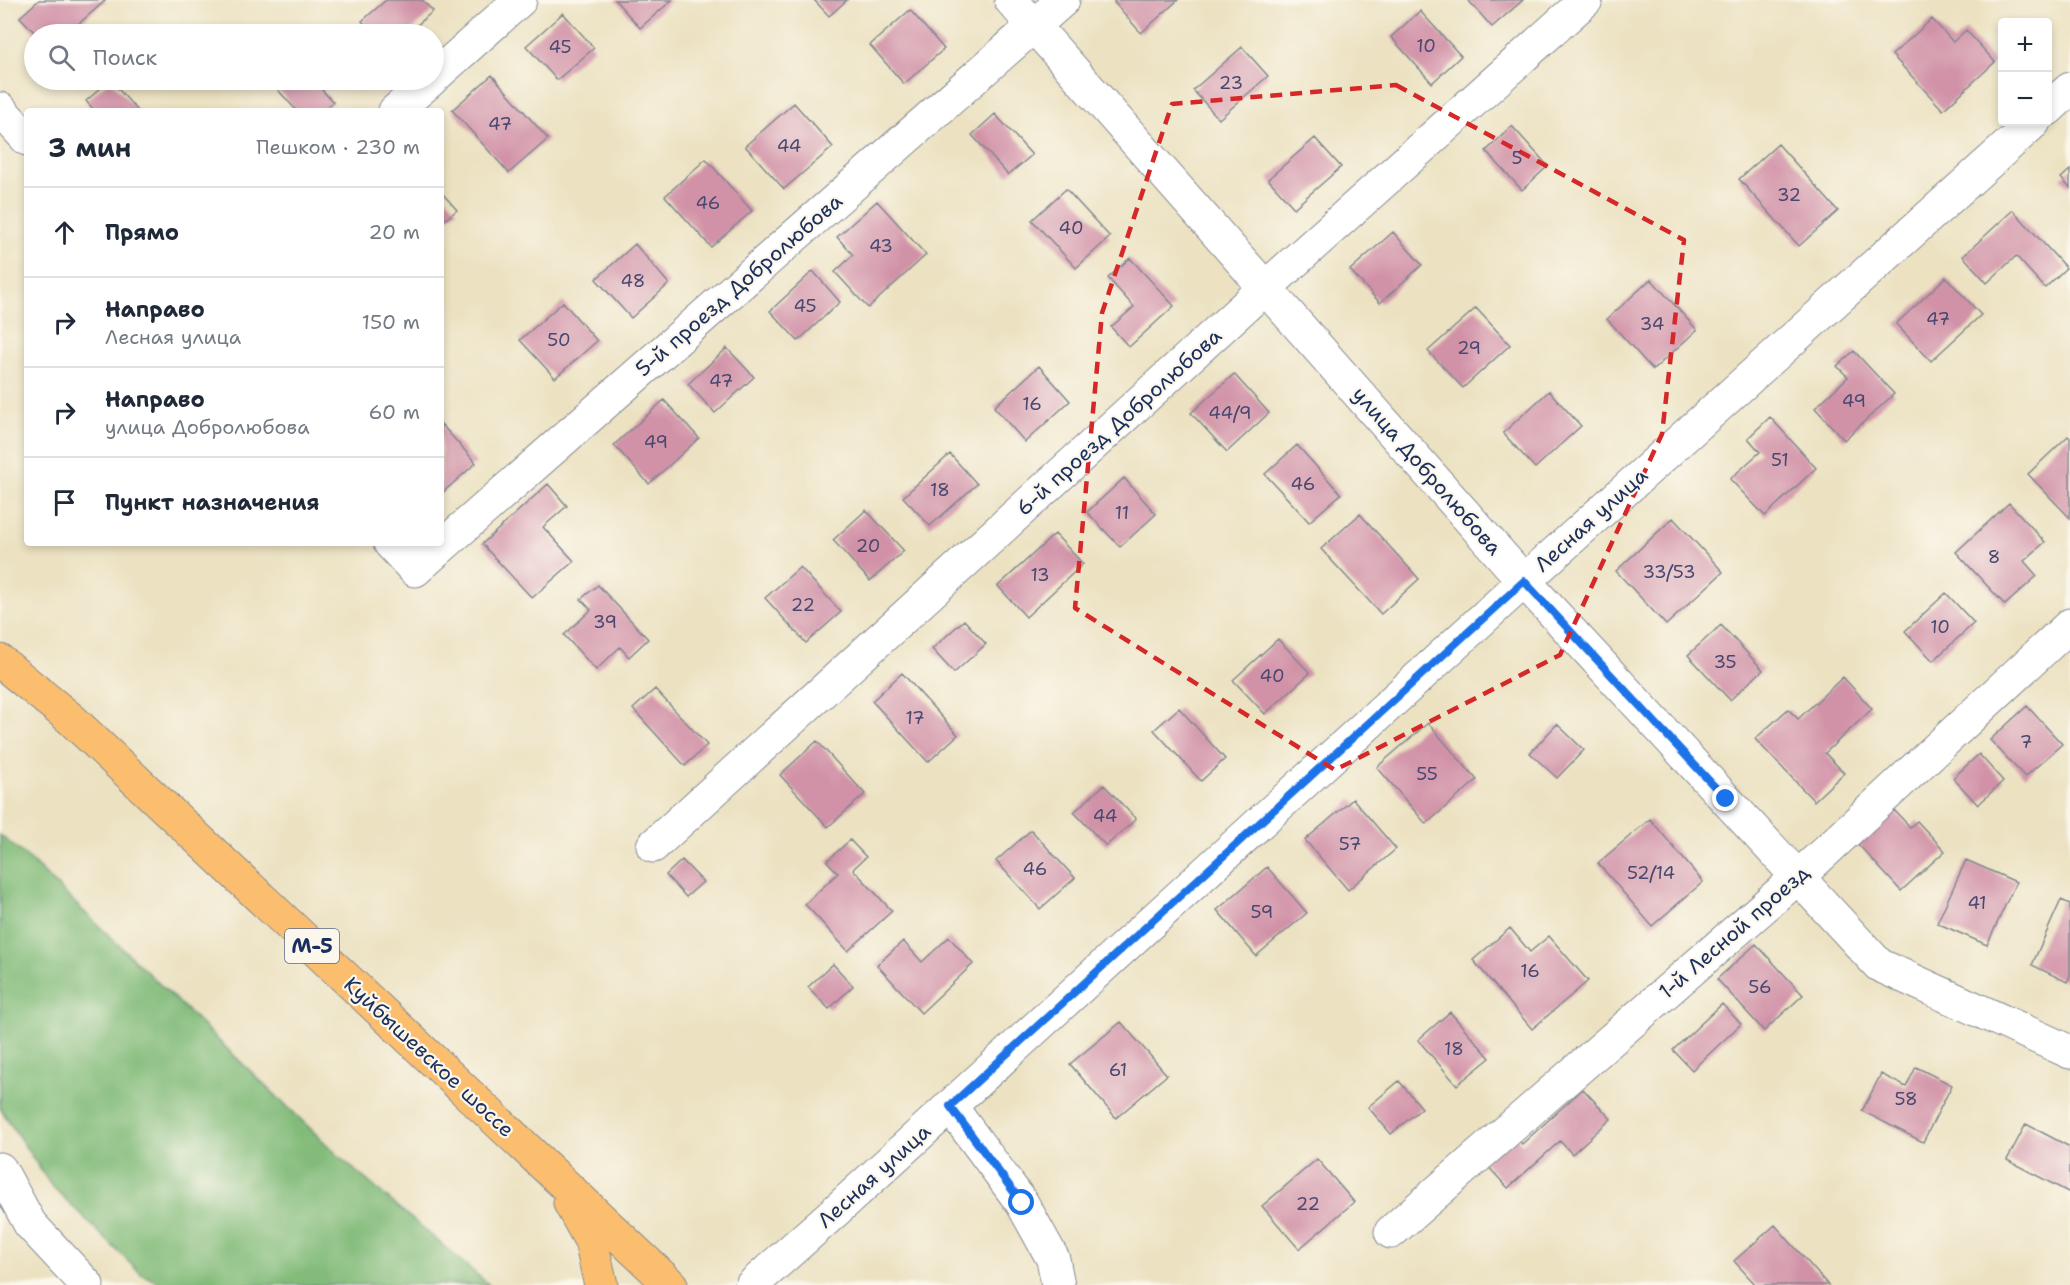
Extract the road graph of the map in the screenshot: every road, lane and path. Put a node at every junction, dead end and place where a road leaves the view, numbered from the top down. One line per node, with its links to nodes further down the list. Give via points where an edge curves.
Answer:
1 (520, 0): 6 (street)
2 (1011, 0): 5 (street, улица Добролюбова)
3 (1063, 0): 5 (street, 5-й проезд Добролюбова)
4 (1586, 0): 14 (street, 6-й проезд Добролюбова)
5 (1034, 26): 14 (street, улица Добролюбова); 15 (street, 5-й проезд Добролюбова)
6 (444, 67)
7 (2070, 89): 9 (street)
8 (419, 90): 10 (street)
9 (2052, 105)
10 (398, 108)
11 (0, 109): 13 (street)
12 (2030, 126): 18 (street, Лесная улица)
13 (24, 136)
14 (1265, 288): 18 (street, улица Добролюбова); 21 (street, 6-й проезд Добролюбова)
15 (444, 545)
16 (393, 546): 17 (street, 5-й проезд Добролюбова, via 415,570)
17 (442, 546)
18 (1524, 581): 22 (street, улица Добролюбова); 24 (street, Лесная улица)
19 (2070, 625): 22 (street, 1-й Лесной проезд)
20 (0, 661): 26 (highway, Куйбышевское шоссе / М-5, via 71,719)
21 (653, 846)
22 (1798, 877): 23 (street, улица Добролюбова, via 1879,965); 27 (street, 1-й Лесной проезд)
23 (2070, 1052)
24 (950, 1106): 31 (street, Лесная улица); 32 (street, via 1022,1203 1053,1259)
25 (0, 1169): 28 (street, via 30,1224)
26 (553, 1173): 29 (highway, via 591,1241); 30 (highway, Куйбышевское шоссе / М-5)
27 (1391, 1232)
28 (87, 1285)
29 (601, 1285)
30 (671, 1285)
31 (752, 1285)
32 (1058, 1285)

